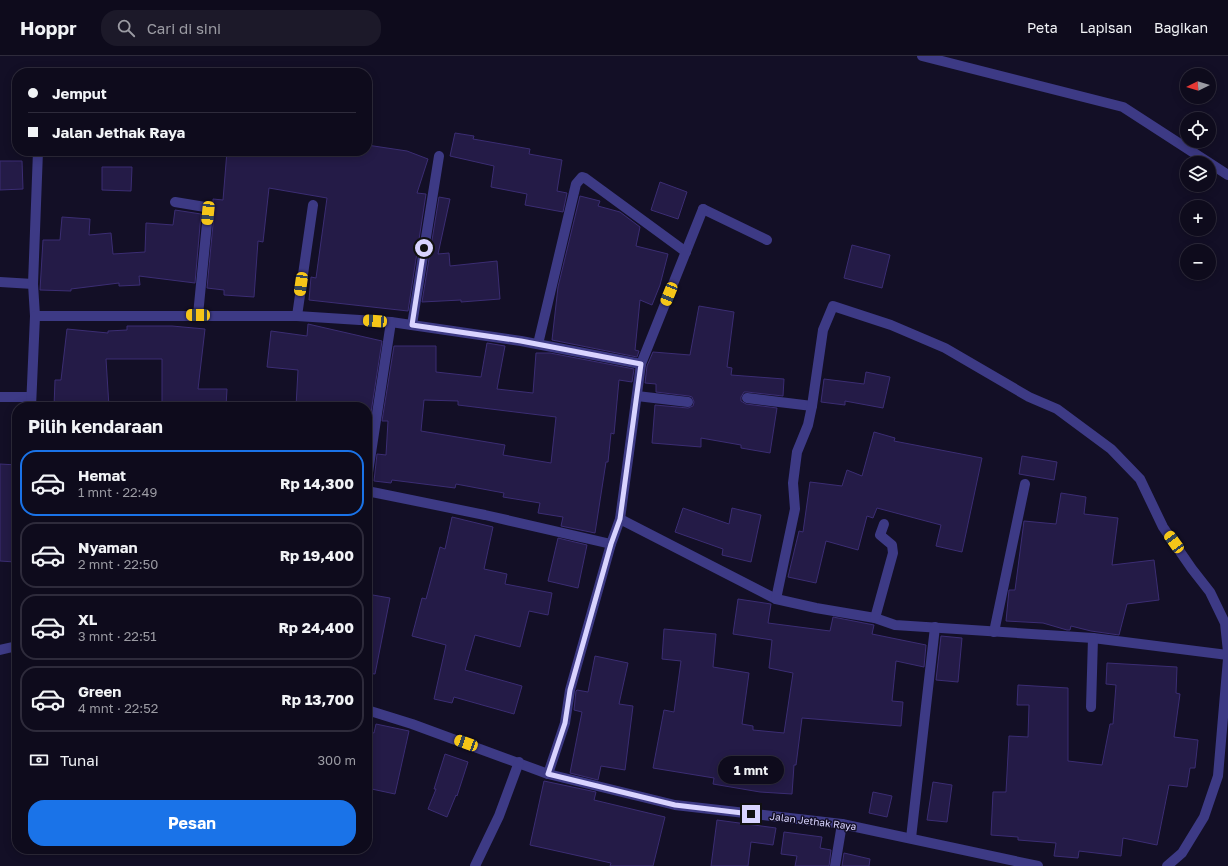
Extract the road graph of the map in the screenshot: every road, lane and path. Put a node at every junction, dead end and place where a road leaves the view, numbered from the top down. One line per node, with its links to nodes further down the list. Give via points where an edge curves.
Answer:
1 (922, 56): 4 (street, via 1123,107)
2 (38, 156): 10 (street)
3 (440, 156): 15 (street)
4 (1228, 175)
5 (175, 202): 11 (street, via 205,207 208,213)
6 (313, 205): 13 (street)
7 (767, 240): 8 (street, via 703,209)
8 (686, 252): 16 (street, via 582,177 576,184); 17 (street)
9 (0, 282): 10 (street)
10 (34, 284): 12 (street)
11 (198, 315): 12 (street); 13 (street)
12 (35, 316): 21 (street)
13 (297, 316): 14 (street)
14 (391, 322): 15 (street); 24 (street)
15 (412, 325): 16 (street)
16 (538, 344): 17 (street)
17 (641, 364): 18 (street)
18 (637, 396): 22 (street); 27 (street)
19 (0, 397): 21 (street)
20 (747, 398): 23 (street)
21 (31, 402)
22 (688, 402)
23 (812, 406): 30 (street, via 798,452 793,483 795,509); 37 (street, via 823,330 833,306 891,325 945,348 1029,397 1057,409 1111,449 1140,479 1163,527 1210,592 1225,623)
24 (372, 444)
25 (1025, 484): 33 (street)
26 (372, 493): 29 (street, via 485,515)
27 (620, 519): 29 (street); 30 (street)
28 (884, 524): 31 (street, via 880,535 892,545 894,553)
29 (611, 544): 42 (street, via 570,690 565,723)
30 (776, 599): 31 (street)
31 (875, 618): 32 (street, via 895,625)
32 (935, 628): 33 (street); 44 (street)
33 (994, 632): 34 (street)
34 (1093, 638): 37 (street); 39 (street)
35 (12, 647): 36 (street)
36 (0, 650)
37 (1228, 653)
38 (1228, 659): 48 (street, via 1218,776 1204,817 1182,853)
39 (1091, 707)
40 (372, 712): 41 (street, Jalan Jethak Raya)
41 (519, 762): 42 (street, Jalan Jethak Raya); 45 (street, via 499,816)
42 (548, 774): 43 (street, Jalan Jethak Raya, via 675,805)
43 (842, 824): 44 (street, Jalan Jethak Raya); 46 (street)
44 (911, 838): 47 (street, Jalan Jethak Raya)
45 (475, 866)
46 (835, 866)
47 (1038, 866)
48 (1167, 866)

